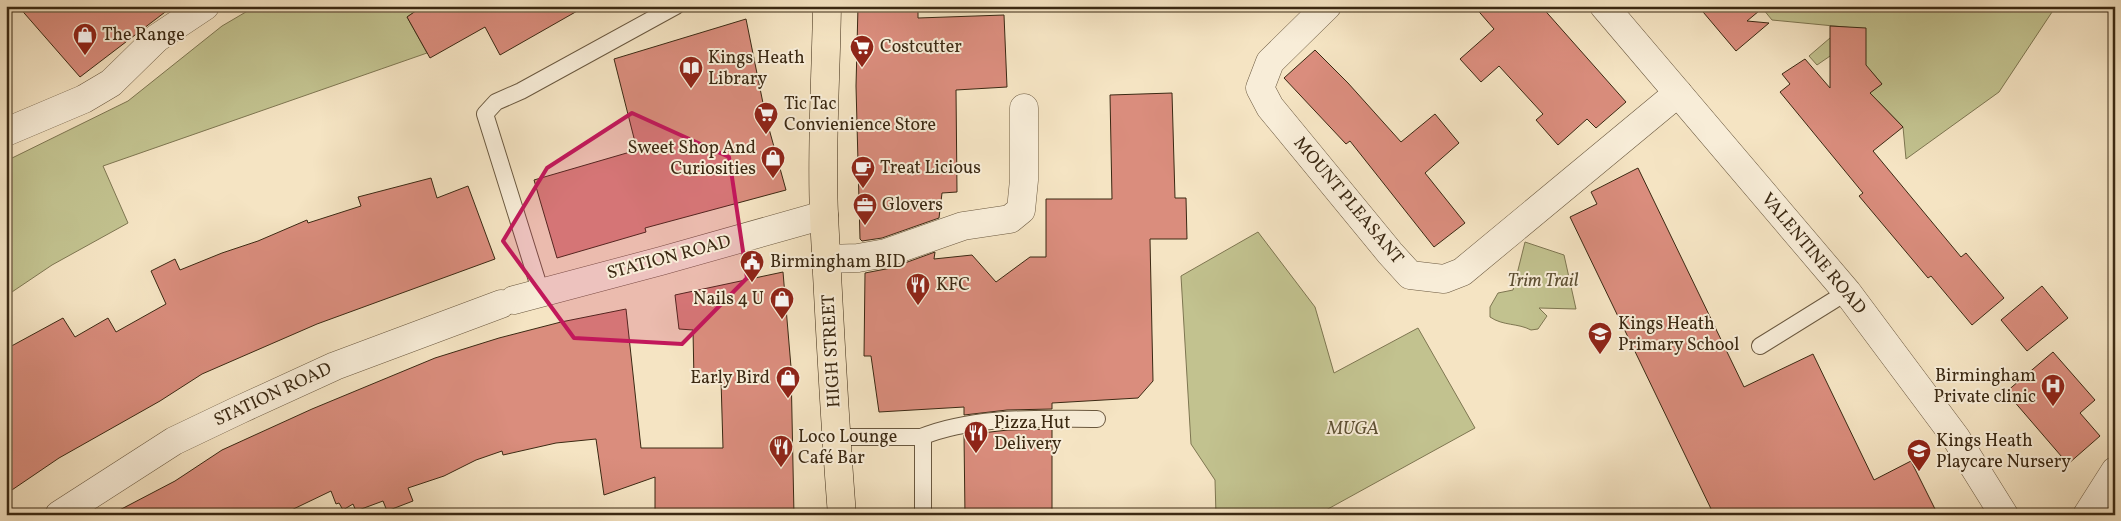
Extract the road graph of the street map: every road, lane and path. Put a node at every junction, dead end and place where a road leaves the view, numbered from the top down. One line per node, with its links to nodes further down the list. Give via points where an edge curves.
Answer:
1 (205, 6): 8 (street, via 157,38 111,83)
2 (676, 6): 12 (lane, via 496,102 485,114)
3 (827, 6): 9 (highway, HIGH STREET)
4 (1327, 6): 6 (street, MOUNT PLEASANT, via 1270,62 1260,88 1270,106 1410,275 1444,279 1462,272)
5 (1604, 6): 6 (street, VALENTINE ROAD)
6 (1678, 93): 11 (street, VALENTINE ROAD)
7 (1024, 108): 10 (street, via 1021,210 1010,219 963,226 886,253 858,258)
8 (6, 132)
9 (824, 215): 10 (highway, HIGH STREET); 12 (street, STATION ROAD)
10 (827, 258): 15 (highway, HIGH STREET)
11 (1847, 292): 13 (lane); 21 (street, VALENTINE ROAD, via 1956,438)
12 (541, 293): 18 (street, STATION ROAD, via 508,302 335,366 247,406 174,441)
13 (1760, 346)
14 (1097, 419): 16 (lane, via 974,422)
15 (836, 437): 16 (lane); 19 (highway, HIGH STREET)
16 (921, 437): 20 (lane)
17 (2115, 470): 22 (street)
18 (59, 515)
19 (842, 515)
20 (922, 515)
21 (2004, 515)
22 (2087, 515)

